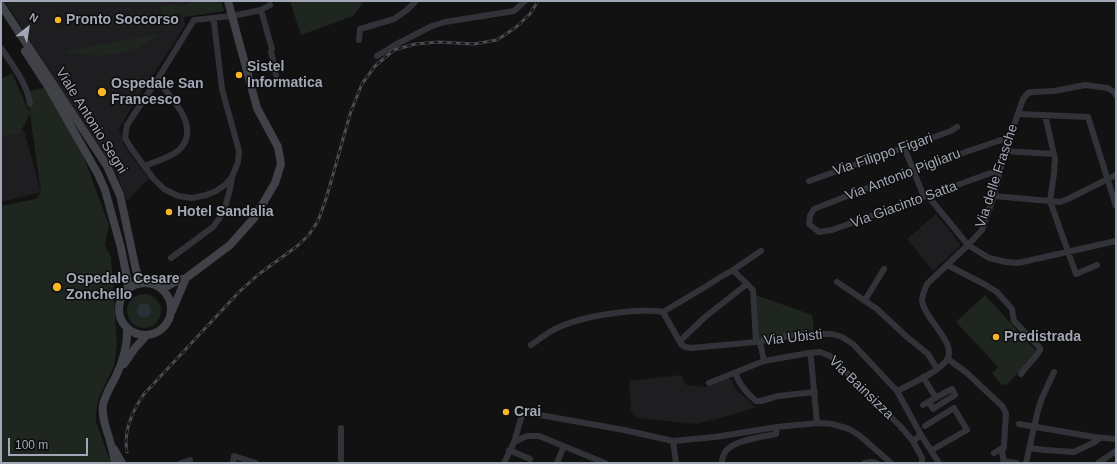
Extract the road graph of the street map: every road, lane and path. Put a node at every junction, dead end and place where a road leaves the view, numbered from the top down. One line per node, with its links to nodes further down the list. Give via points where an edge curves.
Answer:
1 (228, 1): 8 (main road)
2 (416, 1): 11 (street, via 394,19 360,29)
3 (525, 1): 13 (street, via 514,10 432,26)
4 (1, 5): 48 (main road, Viale Antonio Segni, via 107,166 120,195)
5 (270, 5): 6 (street)
6 (261, 10): 8 (street); 14 (street, via 272,48)
7 (1, 14): 51 (main road, Viale Antonio Segni, via 49,88 98,174 121,248)
8 (232, 17): 9 (street); 10 (street); 46 (main road, via 257,108 278,147 281,164 275,183 255,217 230,245)
9 (194, 20): 10 (street, via 198,23); 15 (street)
10 (214, 22): 29 (street, via 222,89 239,151)
11 (359, 40)
12 (1, 48): 17 (street, via 19,75)
13 (377, 56)
14 (276, 75)
15 (156, 80): 25 (street, via 127,126 125,138); 25 (street, via 182,111 188,131 179,149)
16 (1116, 95): 18 (street, Via delle Frasche, via 1108,88 1085,85 1032,92 1023,99)
17 (30, 104)
18 (1018, 114): 19 (street); 21 (street, Via delle Frasche)
19 (1045, 115): 24 (street); 30 (street, via 1088,118)
20 (957, 127): 22 (street, Via Filippo Figari)
21 (1009, 138): 23 (street, Via delle Frasche); 26 (street, Via Antonio Pigliaru)
22 (904, 147): 26 (street); 31 (street, Via Filippo Figari)
23 (1005, 151): 24 (street); 27 (street, Via delle Frasche)
24 (1054, 154): 34 (street)
25 (145, 166): 29 (street, via 164,189 178,196 192,198 216,191)
26 (913, 170): 32 (street, via 922,192); 36 (street, Via Antonio Pigliaru, via 814,209)
27 (999, 170): 32 (street, Via Giacinto Satta); 33 (street, Via delle Frasche)
28 (1116, 175): 30 (street)
29 (232, 177): 41 (street, via 226,204 213,227)
30 (1107, 179): 34 (street, via 1068,199 1060,202); 35 (street)
31 (809, 181)
32 (928, 196): 36 (street, Via Giacinto Satta, via 832,230 819,232); 38 (street)
33 (994, 196): 34 (street); 38 (street, Via delle Frasche, via 982,230)
34 (1050, 201): 39 (street)
35 (1116, 206)
36 (809, 224)
37 (1116, 241): 39 (street)
38 (968, 245): 39 (street, via 989,258 1006,262 1018,262); 42 (street, Via delle Frasche)
39 (1067, 251): 43 (street, via 1076,274)
40 (761, 252): 45 (street)
41 (171, 258)
42 (947, 265): 61 (street, Via delle Frasche, via 927,284 922,299 926,313 946,342); 67 (street, via 998,292 1012,309 1014,321 1040,348)
43 (1097, 265)
44 (884, 269): 52 (street)
45 (733, 270): 49 (street); 54 (street)
46 (186, 278): 50 (main road); 53 (main road)
47 (837, 282): 52 (street)
48 (141, 283): 50 (main road, via 152,284); 51 (main road)
49 (747, 284): 57 (street, via 705,317); 58 (street, via 753,290)
50 (162, 289): 53 (main road, via 170,299)
51 (127, 290): 55 (main road, via 121,300 119,312)
52 (865, 300): 63 (street, via 928,354)
53 (172, 312): 56 (main road, via 164,328)
54 (663, 312): 57 (street); 59 (street, via 623,312 575,321 557,328)
55 (127, 328): 56 (main road, via 133,333); 66 (main road, via 126,349)
56 (146, 336): 66 (main road, via 134,348)
57 (680, 341): 58 (street, Via Ubisti, via 691,348)
58 (758, 342): 62 (street); 70 (street, Via Ubisti, via 801,334 832,334 842,337 853,344)
59 (531, 345)
60 (809, 353): 62 (street, Via Bainsizza); 71 (street); 83 (street, Via Bainsizza, via 820,352 830,356)
61 (948, 359): 63 (street); 87 (street, via 1002,406 1006,413)
62 (764, 361): 65 (street, Via Bainsizza)
63 (937, 369): 68 (street)
64 (1054, 372): 76 (street)
65 (735, 373): 69 (street, Via Bainsizza); 71 (street, via 740,385 756,402 778,396)
66 (117, 374): 85 (main road, via 103,404)
67 (1021, 374)
68 (923, 377): 70 (street); 72 (street)
69 (709, 383)
70 (897, 391): 79 (street, Via Ubisti)
71 (815, 392): 73 (street)
72 (936, 398): 72 (street, via 952,389 955,395 933,409 926,404)
73 (817, 423): 77 (street); 109 (street, via 849,429)
74 (1019, 424): 76 (street)
75 (925, 426): 90 (street, via 954,408 967,430)
76 (1033, 426): 80 (street); 88 (street)
77 (777, 427): 82 (street, via 715,437); 106 (street, via 776,434 731,446 724,453)
78 (341, 428): 101 (street)
79 (922, 435): 83 (street); 90 (street, Via Ubisti)
80 (1100, 438): 81 (street); 88 (street, via 1074,452)
81 (1116, 439)
82 (673, 440): 84 (street, via 523,412); 105 (street)
83 (913, 441): 110 (street, Via Bainsizza)
84 (514, 442): 86 (street, via 527,436 539,436); 89 (street)
85 (111, 445): 97 (main road); 98 (main road)
86 (564, 446): 103 (street); 104 (street)
87 (1004, 446): 92 (street); 96 (street)
88 (1029, 448): 113 (street)
89 (510, 450): 93 (street); 102 (street)
90 (932, 450): 111 (street, Via Ubisti)
91 (1116, 451): 114 (street)
92 (994, 453)
93 (530, 459)
94 (190, 460): 99 (street)
95 (256, 462): 100 (street, via 234,456)
96 (1004, 462): 112 (street)
97 (115, 463)
98 (122, 463)
99 (181, 463)
100 (233, 463)
101 (341, 463)
102 (504, 463)
103 (557, 463)
104 (605, 463)
105 (676, 463)
106 (722, 463)
107 (864, 463): 108 (street)
108 (877, 463)
109 (891, 463)
110 (922, 463)
111 (939, 463)
112 (1017, 463)
113 (1026, 463)
114 (1098, 463)

